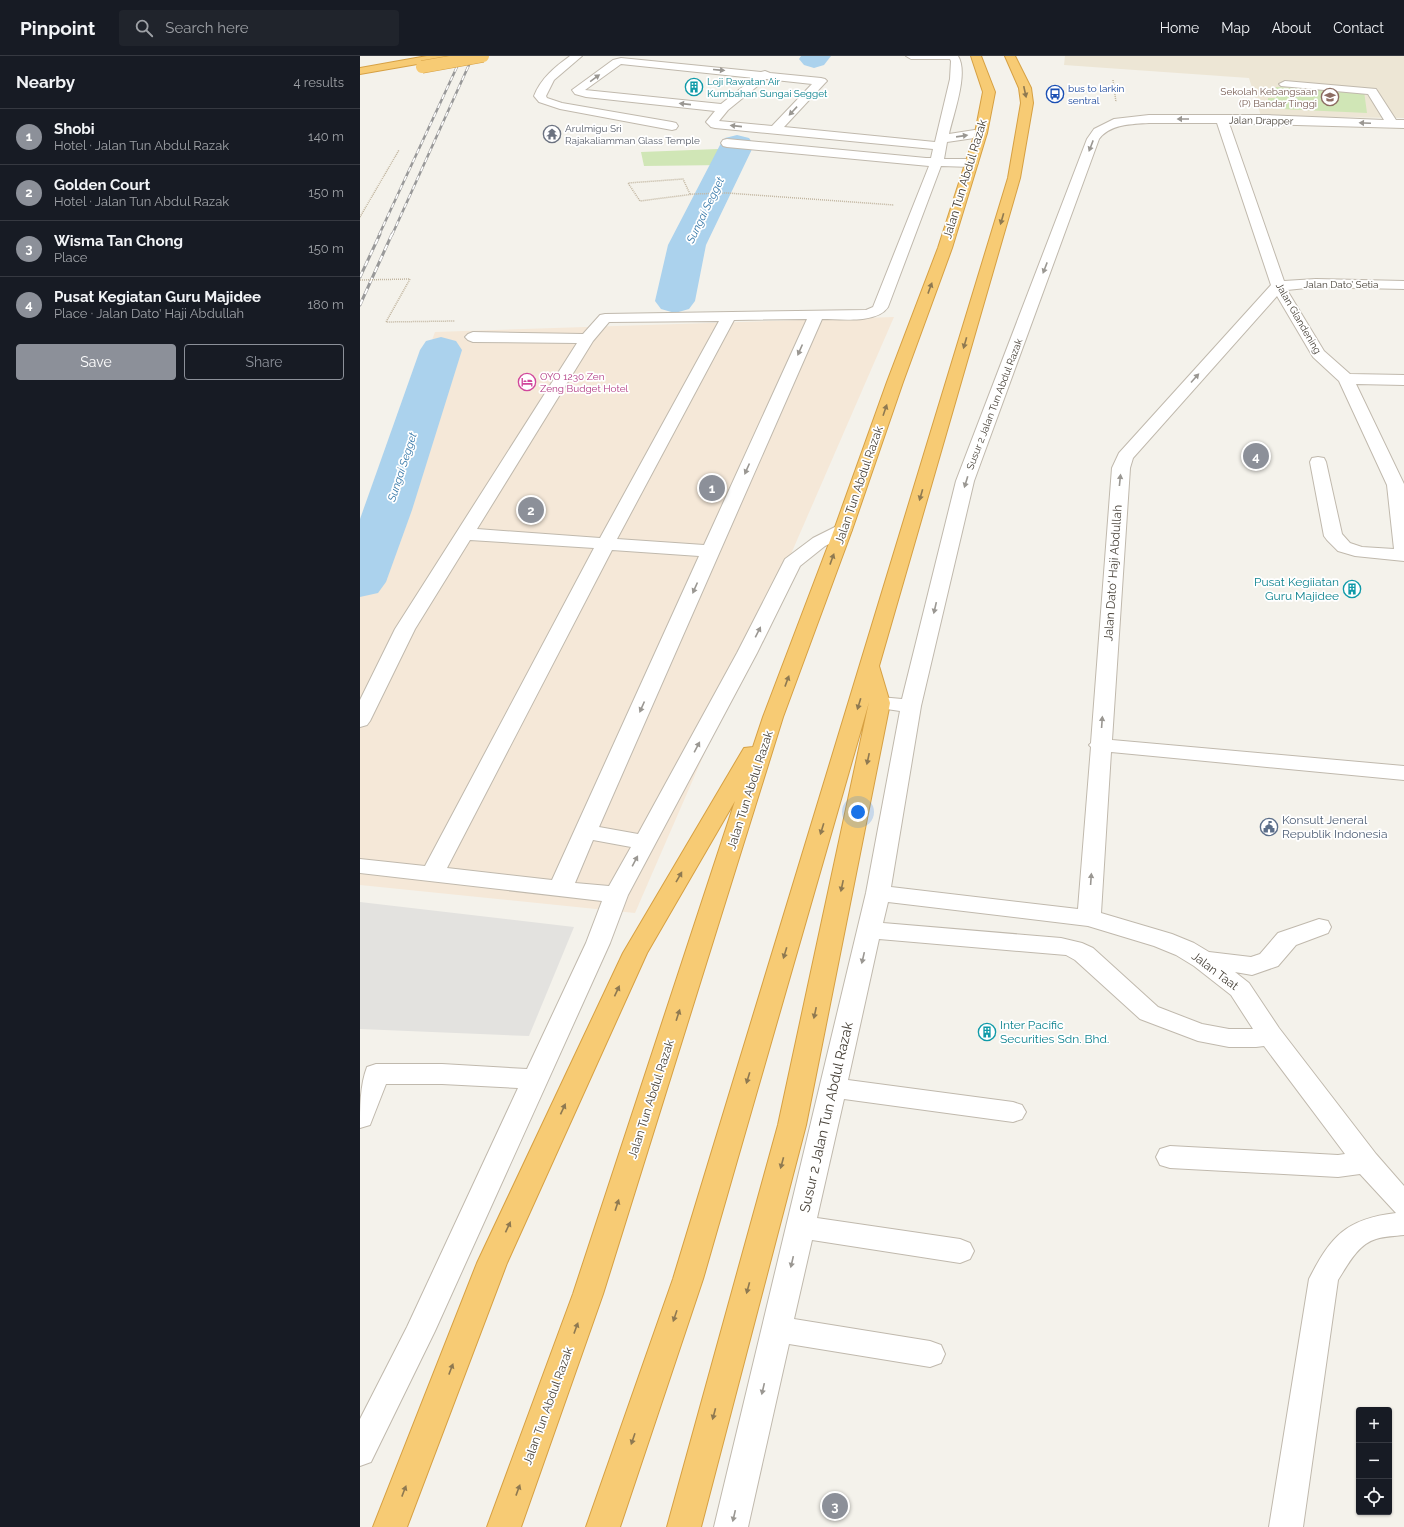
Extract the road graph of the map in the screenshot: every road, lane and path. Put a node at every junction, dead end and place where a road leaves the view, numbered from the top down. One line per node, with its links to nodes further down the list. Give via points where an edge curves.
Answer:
1 (446, 56): 8 (highway)
2 (483, 56): 8 (highway, bridge)
3 (577, 56): 17 (street, via 546,83 540,96 543,100 560,106)
4 (911, 56): 5 (street)
5 (953, 56): 20 (street, via 956,61 956,79)
6 (976, 56): 19 (highway, Jalan Tun Abdul Razak, via 984,72 989,92)
7 (1010, 56): 46 (highway, one-way to 46, via 1025,88 1027,103 1014,178)
8 (424, 63): 9 (highway); 11 (highway)
9 (360, 71)
10 (765, 74): 13 (street); 13 (street, one-way to 10, via 586,94 578,90 621,61); 18 (street, one-way to 18, via 821,81)
11 (360, 78)
12 (1285, 84): 16 (street, via 1372,91)
13 (724, 108): 18 (street, one-way to 13, via 712,122)
14 (1222, 119): 15 (street, Jalan Drapper, one-way to 15, via 1149,119); 16 (street, Jalan Drapper, one-way to 14); 30 (street, Jalan Glandening)
15 (1118, 122): 48 (street, Susur 2 Jalan Tun Abdul Razak, one-way to 48, via 1098,132 1093,139 966,481)
16 (1399, 124)
17 (672, 126)
18 (775, 130): 20 (street)
19 (981, 133): 20 (street, one-way to 19); 24 (highway, Jalan Tun Abdul Razak)
20 (941, 142): 23 (street)
21 (727, 143): 23 (street)
22 (399, 150): 27 (path)
23 (936, 162): 24 (street); 31 (street, via 878,310 868,314)
24 (972, 164): 40 (highway, Jalan Tun Abdul Razak, one-way to 24, via 945,248)
25 (690, 194): 25 (path, via 640,201 628,183 683,179); 26 (path, via 727,193)
26 (896, 205)
27 (360, 217)
28 (360, 280): 33 (path, bridge, via 410,279 386,322)
29 (1404, 284): 30 (street, Jalan Dato’ Setia, via 1316,283)
30 (1278, 286): 36 (street, Jalan Glandening, via 1318,354); 51 (street, Jalan Dato' Haji Abdullah, one-way to 30, via 1121,468 1125,457)
31 (816, 314): 32 (street); 43 (street, one-way to 43)
32 (729, 316): 35 (street, via 605,318); 42 (street)
33 (460, 321)
34 (473, 337): 35 (street)
35 (587, 339): 41 (street)
36 (1346, 379): 37 (street); 39 (street, Jalan Glandening)
37 (1404, 380)
38 (1318, 462): 45 (street, via 1334,536 1344,547 1361,552)
39 (1400, 485): 44 (street, Jalan Glandening)
40 (843, 530): 49 (highway, Jalan Tun Abdul Razak, one-way to 40); 54 (street, one-way to 40, via 747,653 792,563 819,542)
41 (465, 534): 42 (street); 50 (street, via 405,628)
42 (606, 543): 43 (street); 56 (street)
43 (711, 551): 53 (street, one-way to 53)
44 (1404, 552)
45 (1404, 555)
46 (870, 666): 47 (highway); 80 (highway, one-way to 80, via 688,1279)
47 (880, 703): 48 (street); 81 (highway, one-way to 81, via 792,1125)
48 (912, 706): 58 (street, Susur 2 Jalan Tun Abdul Razak)
49 (773, 717): 78 (highway, one-way to 49, via 492,1263 635,953); 79 (highway, Jalan Tun Abdul Razak, one-way to 49, via 588,1294)
50 (360, 721)
51 (1100, 745): 52 (street); 60 (street, Jalan Dato' Haji Abdullah, one-way to 51)
52 (1404, 772)
53 (586, 832): 54 (street); 57 (street)
54 (645, 842): 59 (street, one-way to 54)
55 (360, 866): 56 (street)
56 (432, 874): 57 (street)
57 (560, 889): 59 (street)
58 (878, 893): 60 (street, Jalan Taat); 62 (street, Susur 2 Jalan Tun Abdul Razak)
59 (616, 895): 65 (street, via 598,943)
60 (1089, 918): 63 (street, Jalan Taat, via 1163,940 1186,949)
61 (1319, 926): 63 (street, via 1287,940 1269,960 1252,966)
62 (870, 930): 64 (street, via 1073,949 1090,959 1149,1014 1198,1032 1229,1038); 66 (street, Susur 2 Jalan Tun Abdul Razak, one-way to 66)
63 (1203, 960): 64 (street, Jalan Taat, via 1240,989)
64 (1270, 1035): 70 (street, Jalan Taat)
65 (535, 1080): 68 (street, via 442,1074 376,1074); 77 (street, via 423,1324)
66 (833, 1088): 67 (street); 73 (street, Susur 2 Jalan Tun Abdul Razak)
67 (1013, 1112)
68 (360, 1118)
69 (1170, 1157): 70 (street, via 1338,1166)
70 (1366, 1162): 71 (street, Jalan Taat)
71 (1404, 1205)
72 (1404, 1224): 83 (street, via 1372,1228 1351,1239 1337,1256 1324,1279)
73 (801, 1227): 74 (street); 75 (street, Susur 2 Jalan Tun Abdul Razak, one-way to 75)
74 (960, 1251)
75 (777, 1329): 76 (street); 82 (street, Susur 2 Jalan Tun Abdul Razak, one-way to 82)
76 (930, 1354)
77 (360, 1452)
78 (390, 1527)
79 (504, 1527)
80 (603, 1527)
81 (684, 1527)
82 (731, 1527)
83 (1286, 1527)

